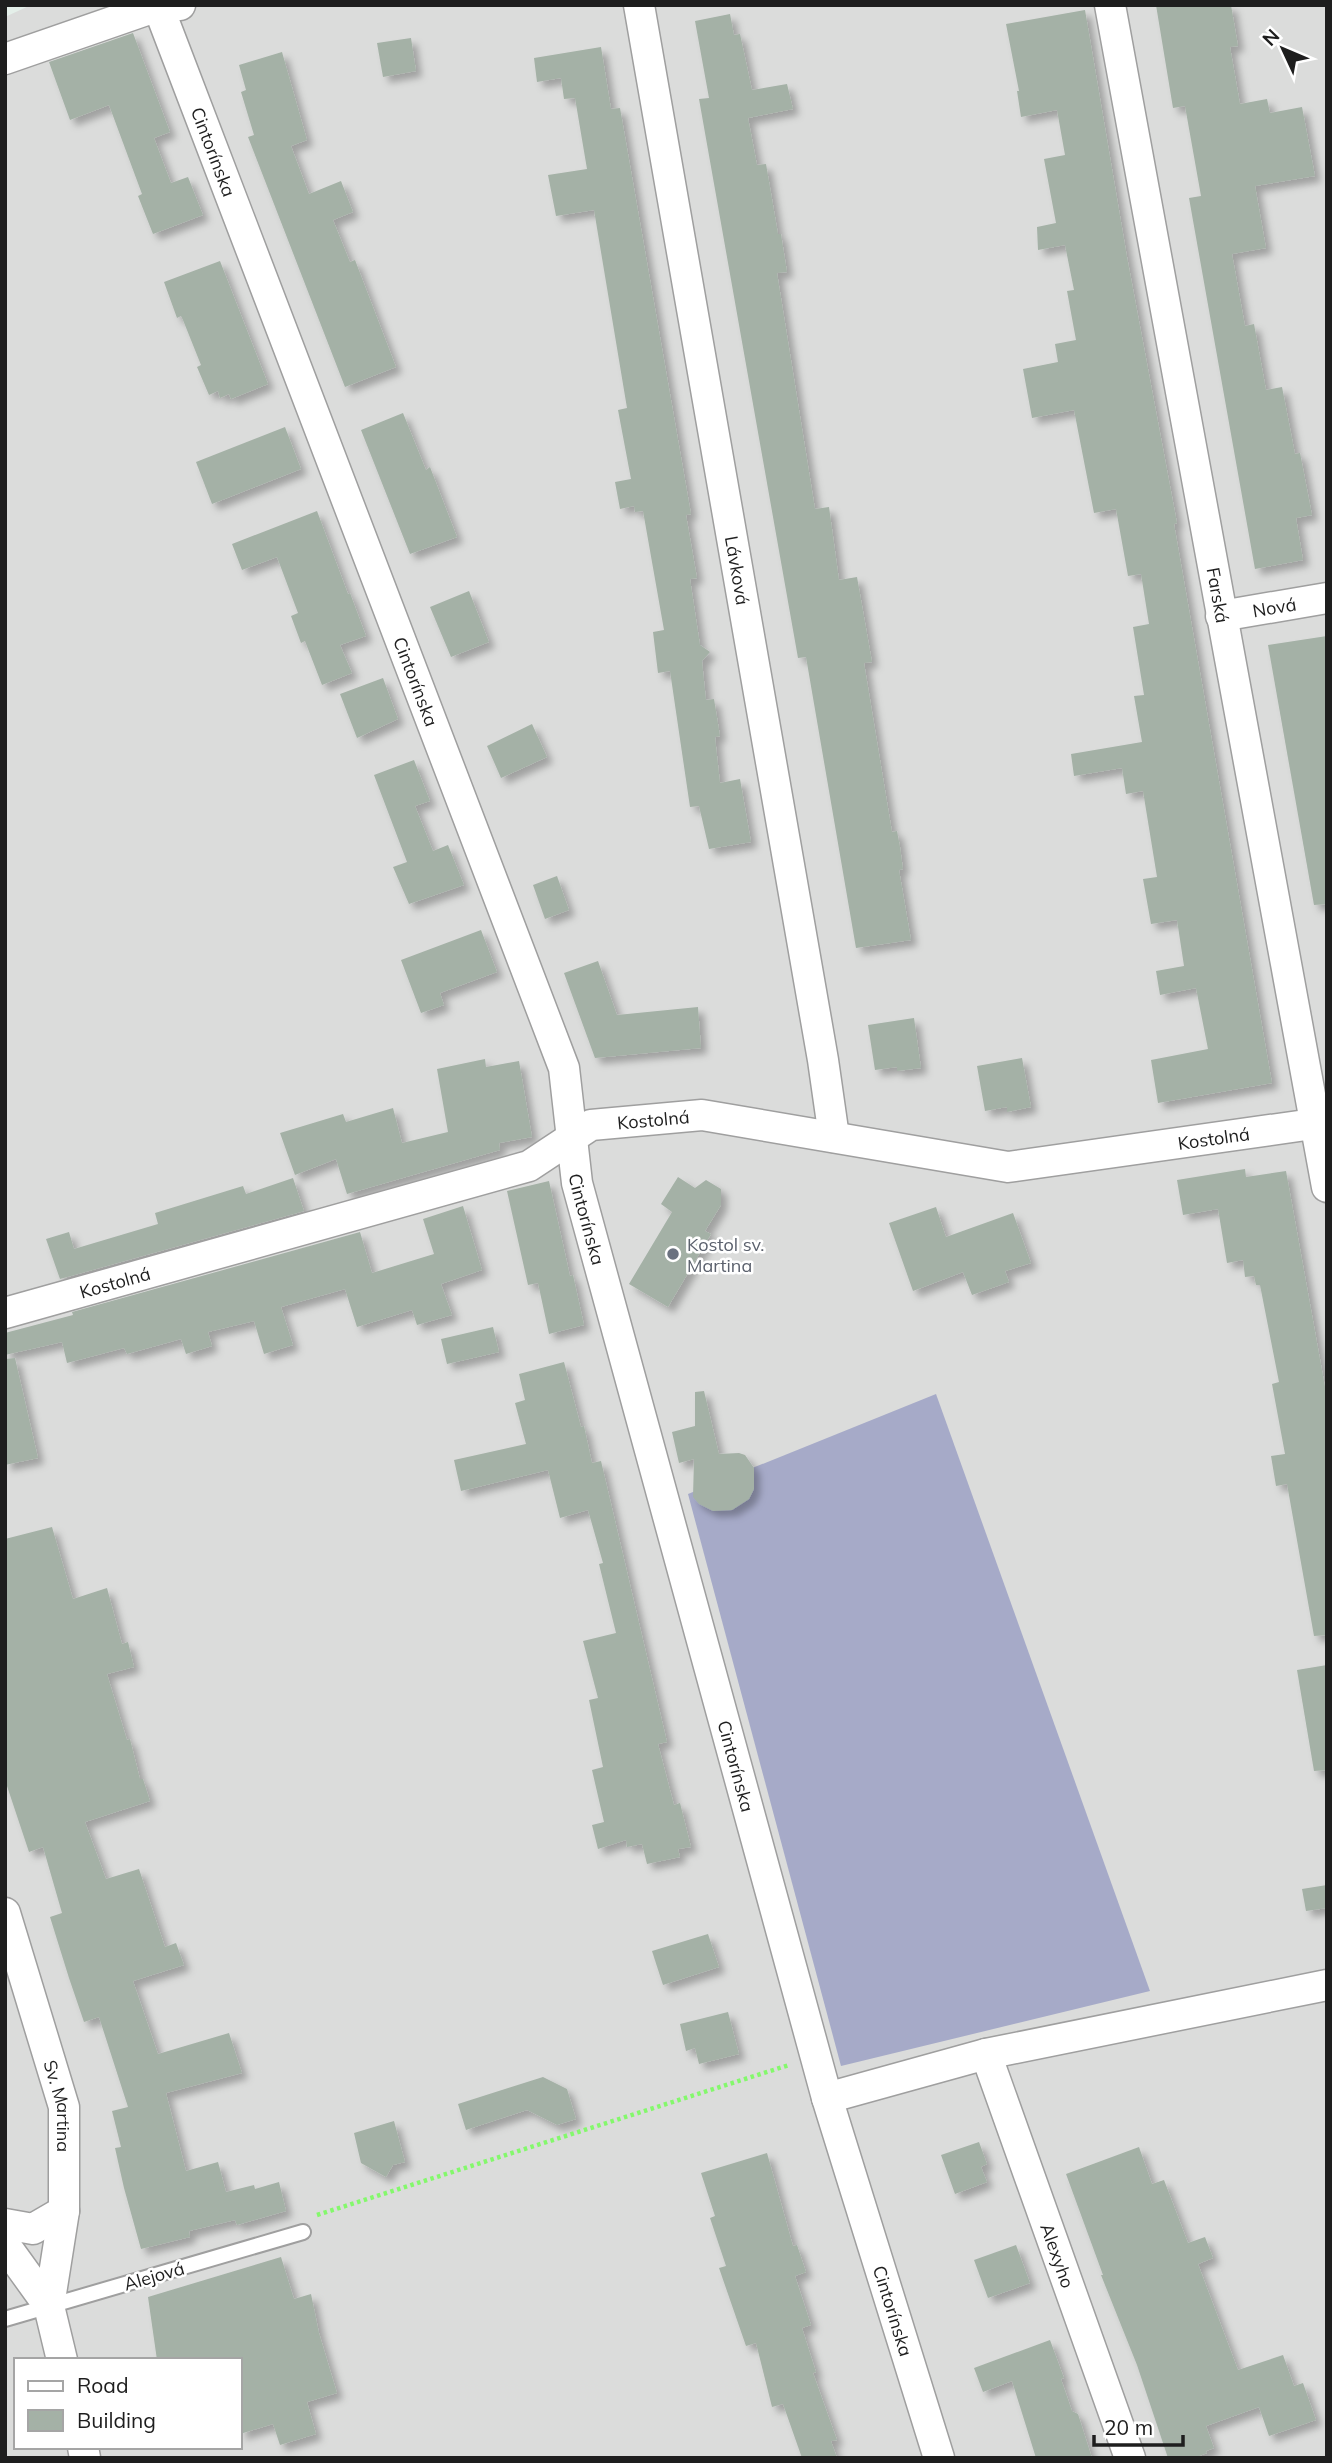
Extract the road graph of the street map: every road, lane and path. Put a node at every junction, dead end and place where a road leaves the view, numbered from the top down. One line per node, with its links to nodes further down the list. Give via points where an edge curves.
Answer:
1 (639, 5): 8 (street, Lávková)
2 (1110, 5): 6 (street, Farská)
3 (169, 6): 4 (street); 9 (street, Cintorínska, via 564,1068)
4 (5, 59)
5 (1327, 598): 6 (street, Nová)
6 (1221, 616): 7 (street, Farská)
7 (1321, 1123): 8 (street, Kostolná, via 1008,1167); 10 (street, Farská)
8 (834, 1137): 9 (street, Kostolná, via 702,1115 592,1125)
9 (572, 1139): 11 (street, Kostolná, via 529,1166); 15 (street, Cintorínska, via 577,1183)
10 (1327, 1187)
11 (5, 1313)
12 (5, 1913): 17 (street, Sv. Martina, via 64,2107)
13 (1327, 1985): 14 (street)
14 (986, 2054): 16 (street); 26 (street, Alexyho)
15 (816, 2057): 16 (street, Cintorínska); 18 (path)
16 (827, 2098): 25 (street, Cintorínska)
17 (64, 2211): 19 (street, via 33,2229); 22 (street, Sv. Martina)
18 (315, 2216)
19 (5, 2224)
20 (303, 2232): 22 (lane, Alejová)
21 (5, 2245): 22 (street, Sv. Martina)
22 (49, 2306): 23 (lane, Alejová); 24 (street, Sv. Martina)
23 (5, 2319)
24 (62, 2358)
25 (939, 2458)
26 (1130, 2458)

